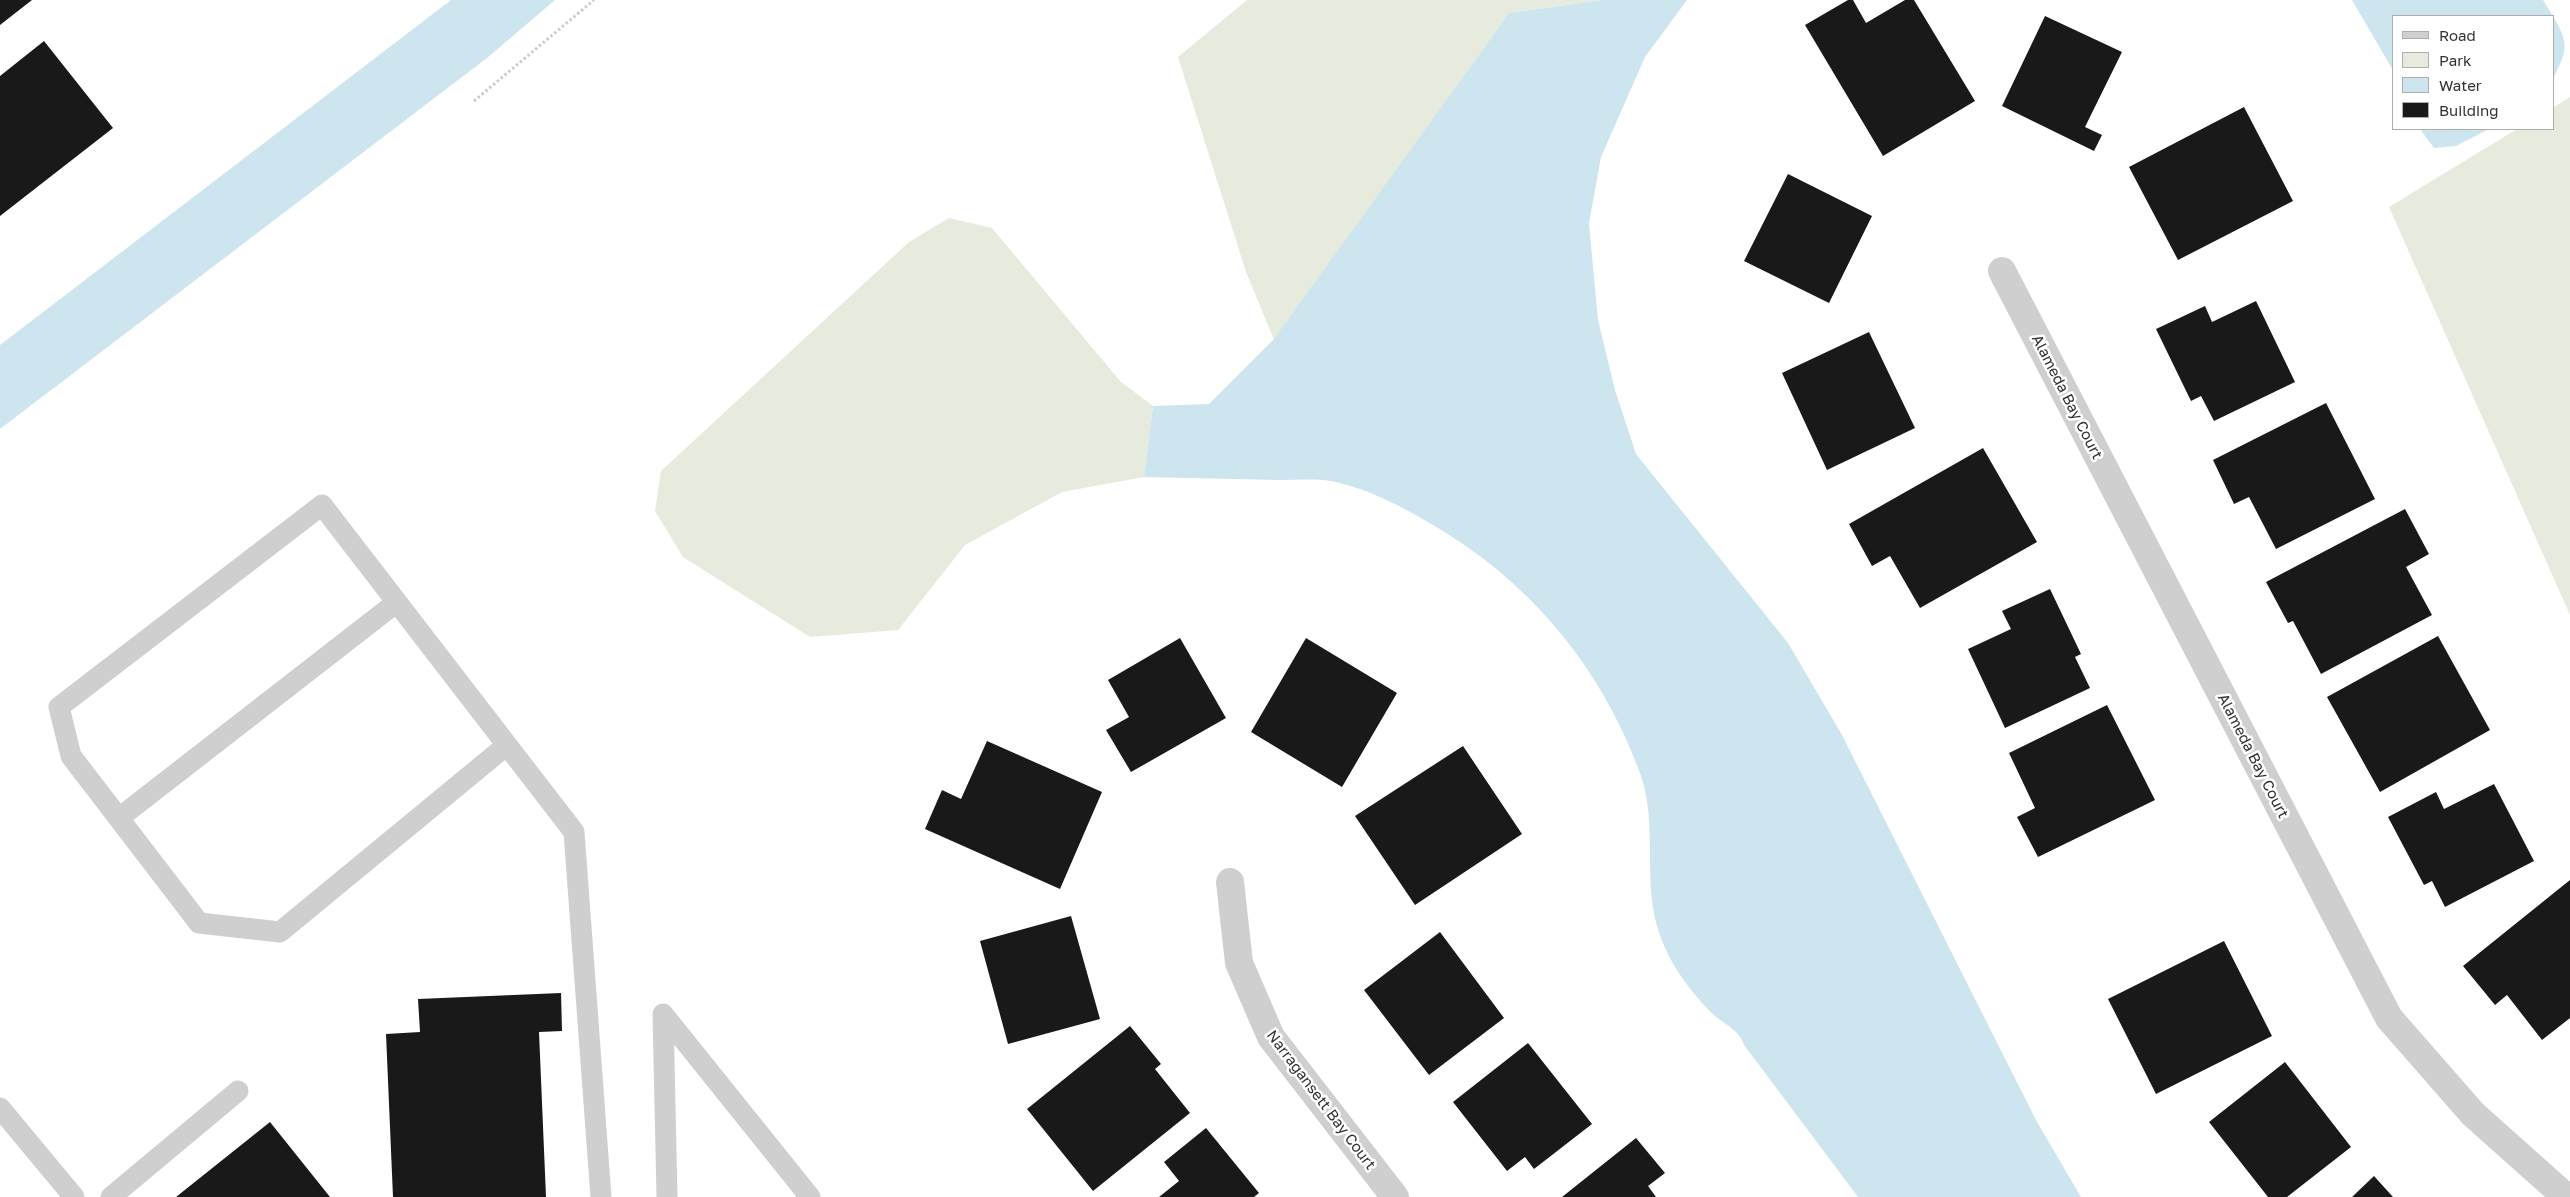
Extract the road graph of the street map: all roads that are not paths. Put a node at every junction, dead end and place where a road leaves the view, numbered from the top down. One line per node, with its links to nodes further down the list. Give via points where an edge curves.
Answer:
1 (2002, 271): 14 (street, Alameda Bay Court, via 2389,1018 2473,1114)
2 (397, 602): 3 (lane); 4 (lane); 4 (lane, via 322,505 59,707 71,756)
3 (507, 745): 4 (lane, via 280,932 199,923); 10 (lane, via 574,832)
4 (119, 818)
5 (1230, 882): 13 (street, Narragansett Bay Court, via 1239,963 1271,1037)
6 (238, 1091): 9 (lane)
7 (0, 1108): 8 (lane)
8 (74, 1197)
9 (111, 1197)
10 (601, 1197)
11 (667, 1197): 12 (lane, via 662,1014)
12 (810, 1197)
13 (1395, 1197)
14 (2566, 1197)

